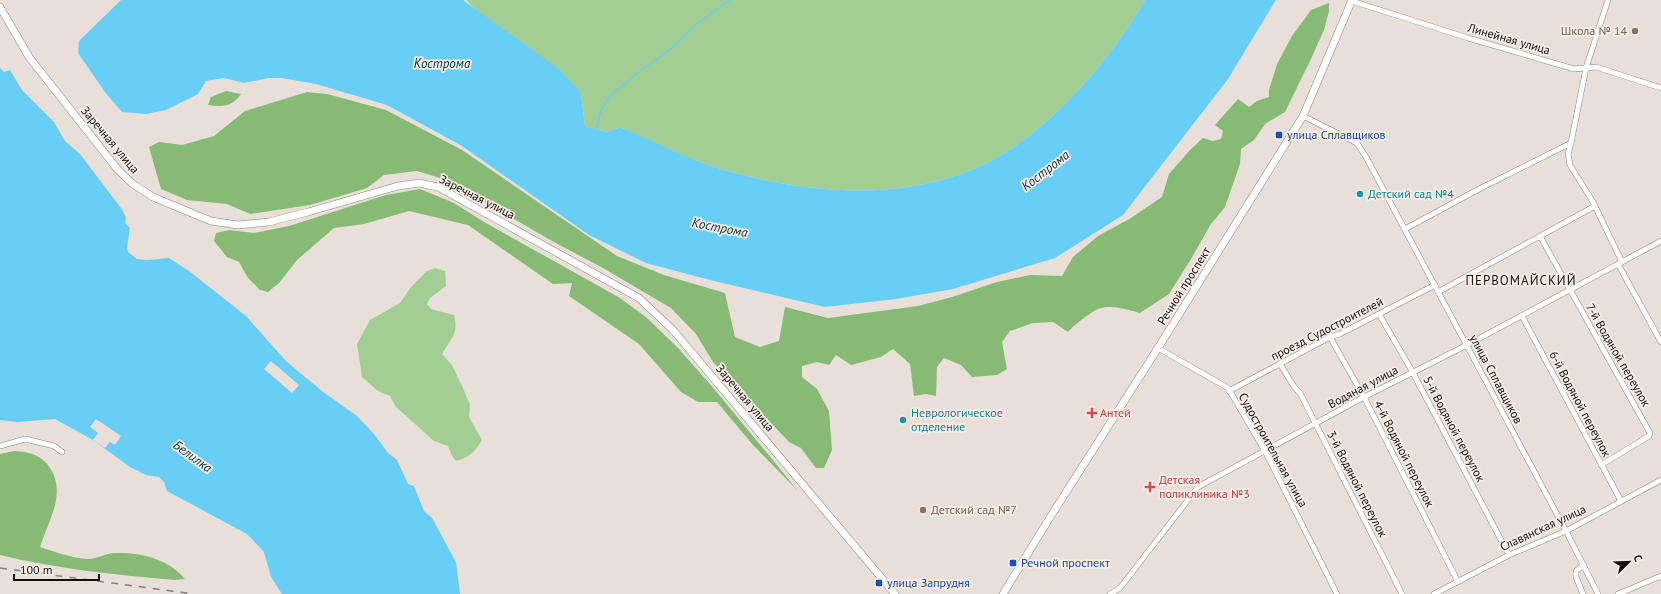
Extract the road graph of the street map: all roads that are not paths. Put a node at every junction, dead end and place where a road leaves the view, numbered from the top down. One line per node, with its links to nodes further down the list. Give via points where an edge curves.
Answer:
1 (1352, 0): 4 (street, Линейная улица, via 1574,69); 6 (street, Речной проспект)
2 (1608, 0): 4 (street)
3 (0, 7): 38 (street, Заречная улица, via 29,57 118,170 153,198 210,221 238,225 269,222 398,186 419,183 438,187 640,298 673,330)
4 (1586, 68): 5 (street, Линейная улица, via 1596,67); 7 (street)
5 (1661, 88)
6 (1303, 116): 9 (street, улица Сплавщиков, via 1357,143); 21 (street, Речной проспект)
7 (1571, 143): 8 (street, via 1568,154 1570,165); 9 (street)
8 (1595, 206): 10 (street); 12 (street)
9 (1405, 229): 13 (street, улица Сплавщиков)
10 (1540, 236): 14 (street, 7-й Водяной переулок); 15 (street)
11 (1661, 240): 12 (street, Водяная улица)
12 (1620, 263): 14 (street, Водяная улица); 19 (street)
13 (1435, 285): 15 (street, улица Сплавщиков); 16 (street, проезд Судостроителей)
14 (1570, 290): 17 (street, Водяная улица); 30 (street, 7-й Водяной переулок, via 1650,433)
15 (1438, 292): 20 (street, улица Сплавщиков)
16 (1379, 314): 18 (street, проезд Судостроителей); 23 (street, 5-й Водяной переулок)
17 (1522, 316): 20 (street, Водяная улица); 30 (street, 6-й Водяной переулок)
18 (1330, 337): 22 (street, проезд Судостроителей); 25 (street, 4-й Водяной переулок)
19 (1661, 342)
20 (1467, 345): 23 (street, Водяная улица); 33 (street, улица Сплавщиков)
21 (1158, 348): 24 (street, Судостроительная улица, via 1228,388); 39 (street, Речной проспект)
22 (1280, 364): 24 (street, проезд Судостроителей); 26 (street, 3-й Водяной переулок, via 1300,393)
23 (1412, 371): 25 (street, Водяная улица); 34 (street, 5-й Водяной переулок)
24 (1229, 391): 28 (street, Судостроительная улица)
25 (1364, 397): 26 (street, Водяная улица); 37 (street, 4-й Водяной переулок)
26 (1316, 424): 28 (street, Водяная улица); 42 (street, 3-й Водяной переулок)
27 (0, 446): 29 (street, via 25,439 54,446)
28 (1265, 451): 40 (street, Водяная улица, via 1198,487 1120,588); 41 (street, Судостроительная улица)
29 (62, 452)
30 (1601, 465): 32 (street, 6-й Водяной переулок)
31 (1661, 480): 32 (street, Славянская улица)
32 (1621, 501): 33 (street, Славянская улица)
33 (1566, 530): 34 (street, Славянская улица); 35 (street, улица Сплавщиков)
34 (1508, 555): 37 (street, Славянская улица)
35 (1584, 565): 44 (street, via 1576,571); 45 (street, улица Сплавщиков)
36 (1661, 576): 46 (street)
37 (1458, 582): 43 (street, Славянская улица)
38 (895, 594)
39 (1003, 594)
40 (1110, 594)
41 (1337, 594)
42 (1402, 594)
43 (1434, 594)
44 (1584, 594)
45 (1598, 594)
46 (1618, 594)

